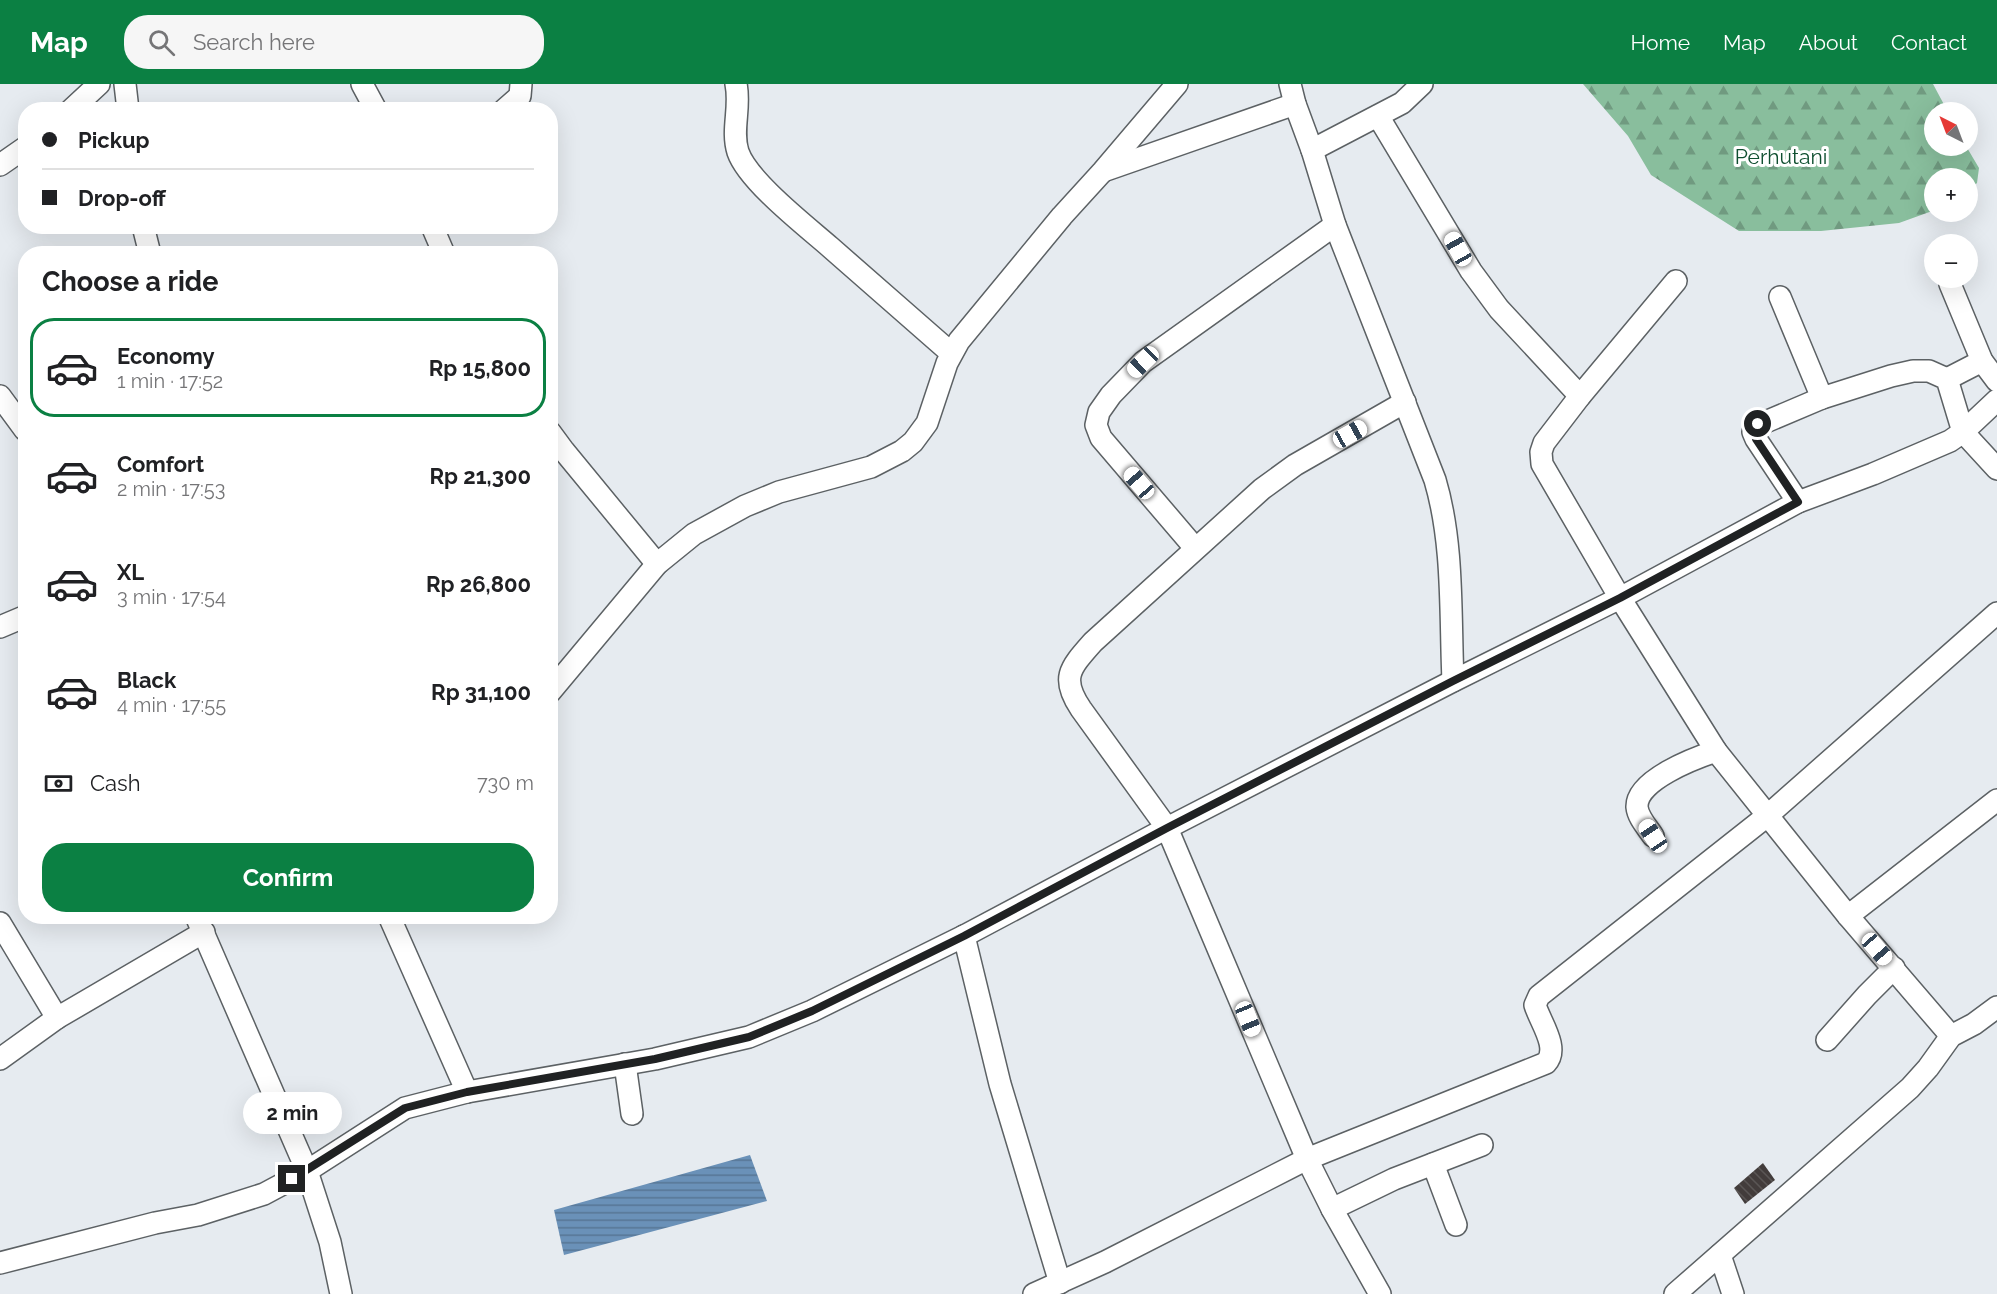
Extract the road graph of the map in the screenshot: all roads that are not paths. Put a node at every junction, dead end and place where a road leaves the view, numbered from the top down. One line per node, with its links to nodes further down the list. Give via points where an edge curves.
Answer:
1 (99, 84): 9 (street)
2 (125, 84): 10 (street)
3 (362, 84): 11 (street)
4 (521, 84): 12 (street, via 520,96)
5 (736, 84): 22 (street, via 735,140 752,175)
6 (1177, 84): 17 (street)
7 (1422, 84): 13 (street, via 1402,103)
8 (1293, 94): 14 (street); 17 (street)
9 (80, 102)
10 (127, 102)
11 (372, 102)
12 (513, 102)
13 (1378, 116): 14 (street); 27 (street, via 1471,271 1499,309)
14 (1312, 150): 18 (street)
15 (18, 153): 16 (street)
16 (0, 165)
17 (1103, 171): 22 (street)
18 (1335, 225): 30 (street); 36 (street, via 1143,362 1111,395 1097,418 1096,429 1101,438)
19 (1676, 281): 27 (street)
20 (1952, 288): 23 (street)
21 (1780, 297): 28 (street)
22 (951, 353): 37 (street, via 927,423 902,451 872,467 778,492 745,506 702,529)
23 (1982, 361): 24 (street); 25 (street)
24 (1947, 380): 28 (street, via 1929,370 1913,371); 32 (street)
25 (1997, 381)
26 (0, 396): 31 (street)
27 (1580, 396): 38 (street, via 1544,443 1541,460)
28 (1822, 398): 35 (street, via 1761,423 1754,430)
29 (1997, 400): 32 (street)
30 (1405, 402): 36 (street, via 1295,465); 42 (street, via 1435,480 1445,519)
31 (18, 420)
32 (1963, 432): 34 (street); 35 (street, via 1950,441)
33 (558, 443): 37 (street)
34 (1997, 470)
35 (1798, 502): 38 (street)
36 (1195, 548): 47 (street, via 1093,642 1074,665 1069,680 1071,693 1081,709)
37 (657, 564): 43 (street)
38 (1620, 598): 42 (street); 44 (street)
39 (1997, 613): 46 (street)
40 (18, 619): 41 (street)
41 (0, 627)
42 (1453, 681): 47 (street)
43 (558, 682)
44 (1716, 751): 46 (street); 48 (street, via 1668,772 1640,796 1638,813)
45 (1997, 800): 49 (street)
46 (1767, 816): 49 (street); 64 (street, via 1539,996 1534,1005 1552,1048 1548,1061)
47 (1167, 828): 53 (street); 64 (street)
48 (1653, 836)
49 (1848, 916): 54 (street)
50 (0, 923): 56 (street)
51 (200, 924): 56 (street); 66 (street)
52 (392, 924): 61 (street)
53 (964, 936): 60 (street, via 812,1011 749,1037); 71 (street, via 1000,1084)
54 (1894, 968): 57 (street); 58 (street)
55 (1997, 1007): 57 (street)
56 (57, 1018): 59 (street)
57 (1951, 1036): 69 (street, via 1910,1088)
58 (1827, 1040)
59 (0, 1059)
60 (625, 1064): 61 (street); 62 (street)
61 (467, 1092): 66 (street, via 405,1108)
62 (632, 1114)
63 (1482, 1144): 65 (street)
64 (1307, 1159): 67 (street); 71 (street)
65 (1433, 1164): 67 (street); 68 (street)
66 (307, 1171): 70 (street, via 234,1205); 72 (street, via 330,1242)
67 (1332, 1209): 74 (street)
68 (1456, 1225)
69 (1720, 1255): 75 (street); 76 (street)
70 (0, 1263)
71 (1060, 1283): 73 (street)
72 (341, 1294)
73 (1034, 1294)
74 (1380, 1294)
75 (1674, 1294)
76 (1733, 1294)

